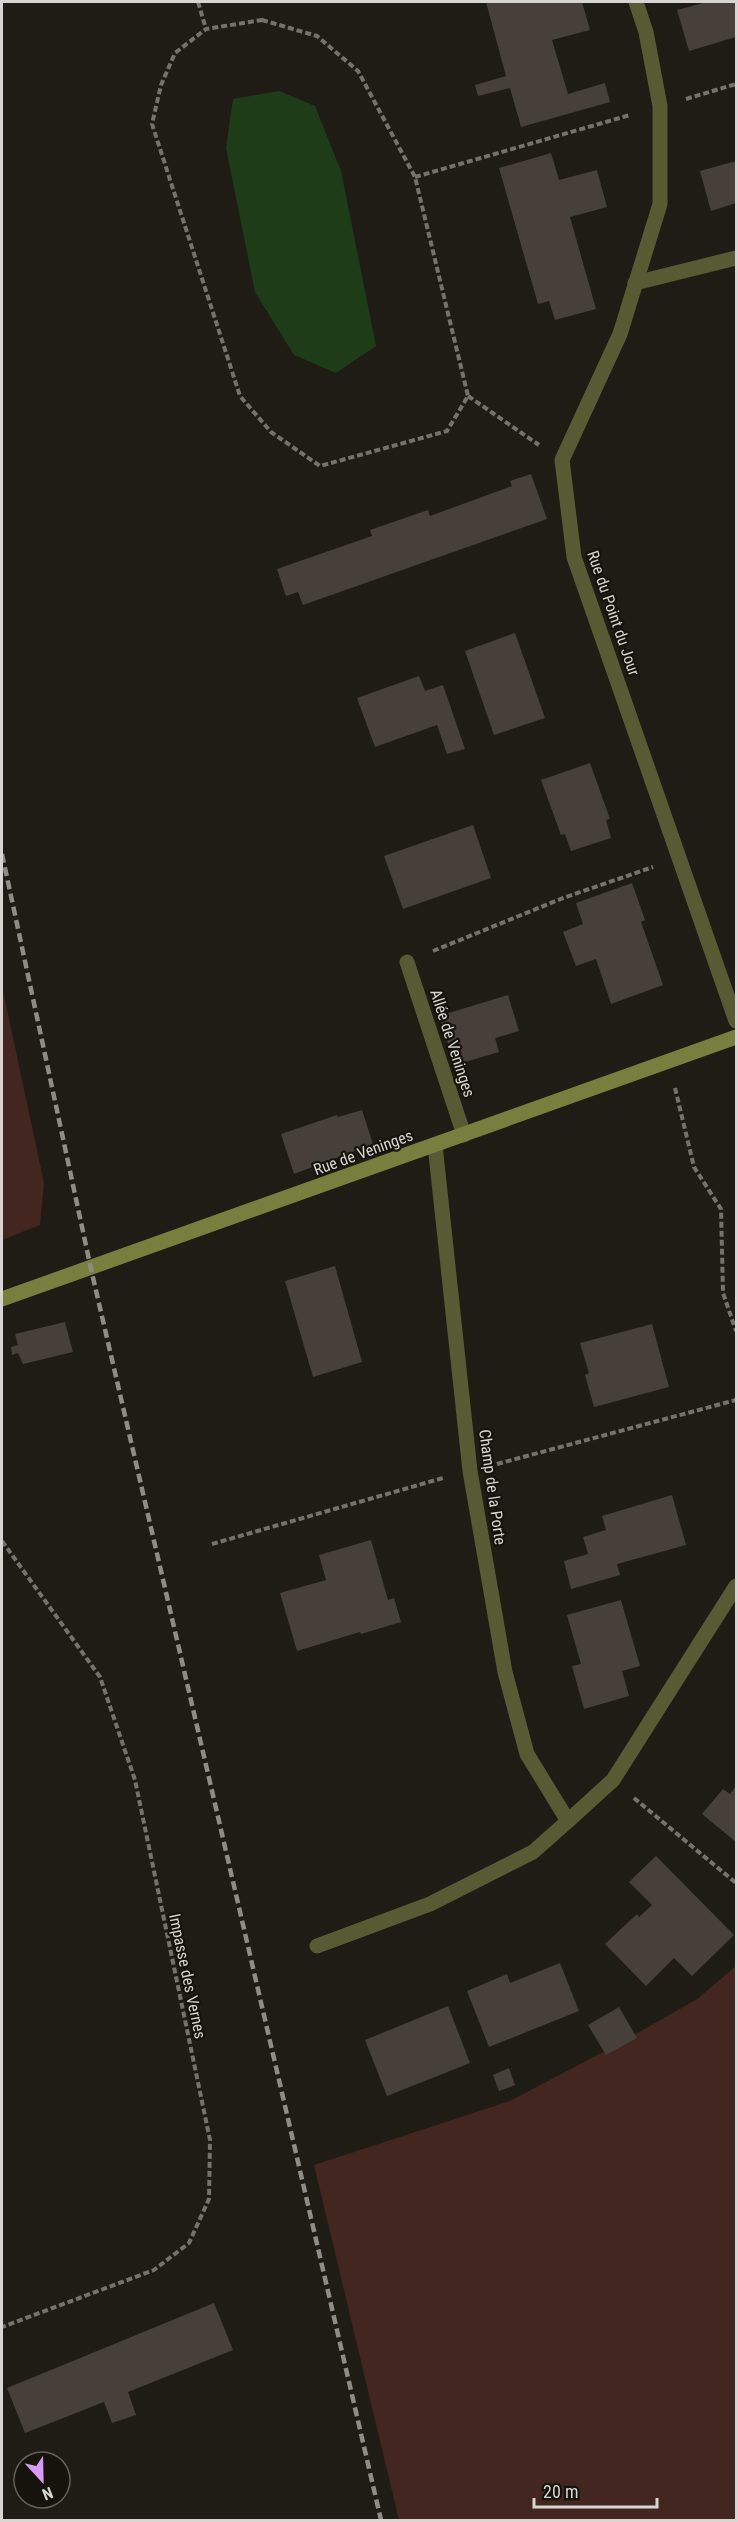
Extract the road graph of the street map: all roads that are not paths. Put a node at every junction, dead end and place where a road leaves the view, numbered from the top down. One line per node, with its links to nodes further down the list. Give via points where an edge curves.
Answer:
1 (636, 2): 3 (street, via 660,106 660,204)
2 (736, 258): 3 (street)
3 (635, 283): 5 (street, Rue du Point du Jour, via 620,334 562,460 574,557)
4 (407, 962): 7 (street, Allée de Veninges)
5 (736, 1021)
6 (736, 1037): 7 (street, Rue de Veninges)
7 (464, 1135): 8 (street, Rue de Veninges)
8 (435, 1145): 9 (street, Rue de Veninges); 11 (street, Champ de la Porte, via 470,1471 505,1672 527,1755)
9 (2, 1299)
10 (736, 1586): 11 (street, via 613,1780)
11 (568, 1821): 12 (street, via 523,1858 430,1904)
12 (317, 1946)

